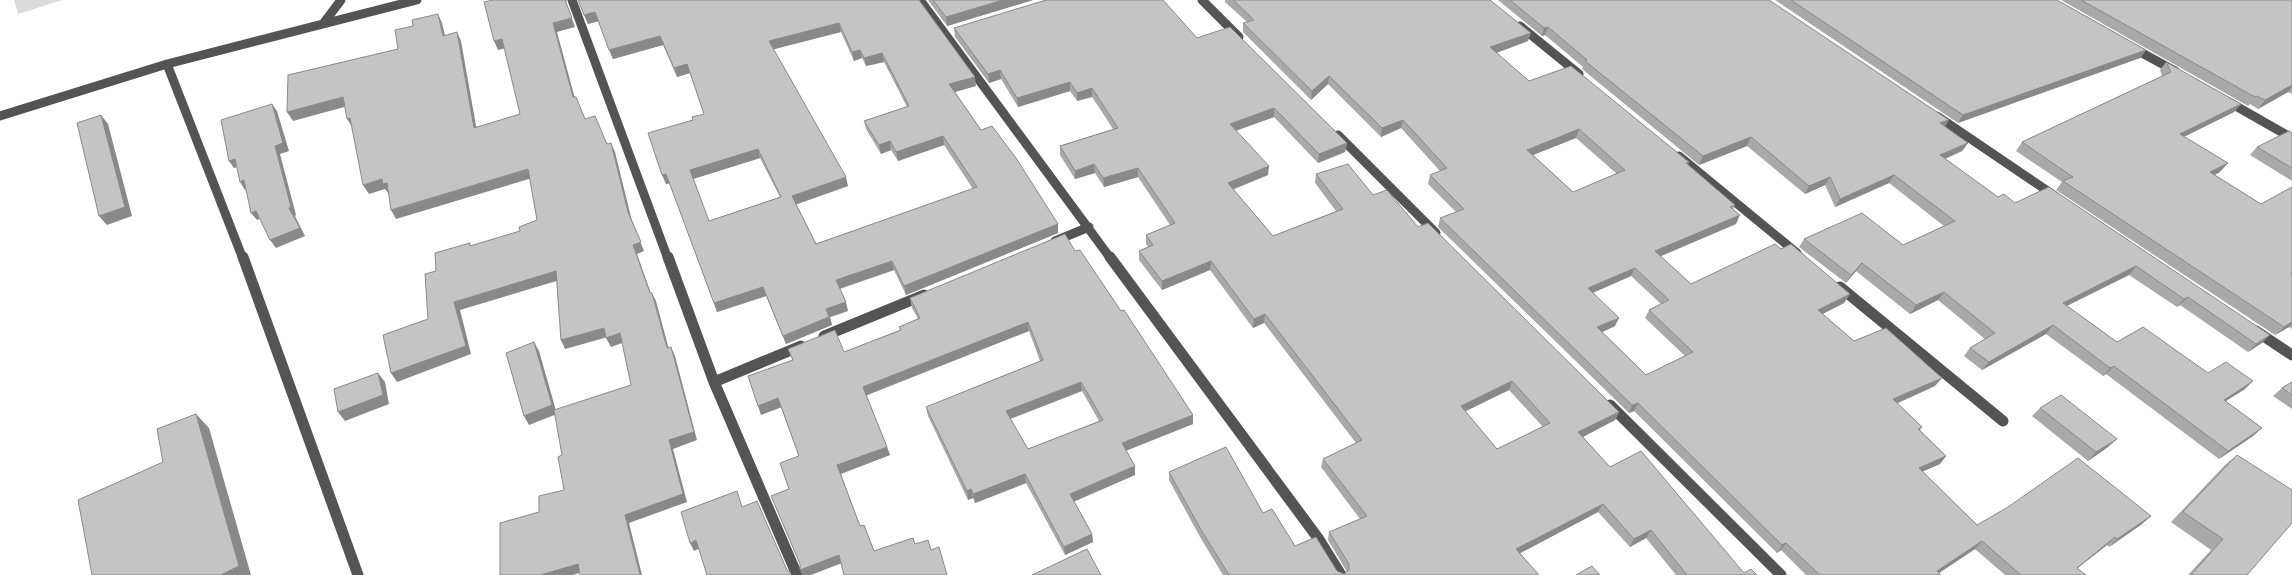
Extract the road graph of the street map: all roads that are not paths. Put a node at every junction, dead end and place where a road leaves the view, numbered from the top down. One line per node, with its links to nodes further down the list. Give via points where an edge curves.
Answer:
1 (341, 0): 7 (street)
2 (417, 0): 7 (street)
3 (572, 0): 28 (street)
4 (920, 0): 20 (street, via 950,32)
5 (1202, 0): 8 (street)
6 (1511, 19): 12 (street)
7 (323, 24): 10 (street)
8 (1244, 42)
9 (2128, 44): 11 (street)
10 (167, 64): 15 (street); 31 (street, via 226,211)
11 (2180, 74)
12 (1588, 82)
13 (2223, 98): 17 (street)
14 (1929, 111): 19 (street)
15 (0, 116)
16 (1329, 126): 21 (street)
17 (2292, 138)
18 (1672, 151): 23 (street)
19 (2061, 200)
20 (1089, 227): 22 (street); 33 (street, via 1318,538)
21 (1442, 238)
22 (1044, 246)
23 (1803, 258)
24 (1834, 283): 30 (street)
25 (934, 291): 28 (street)
26 (2251, 327): 27 (street)
27 (2292, 355)
28 (714, 382): 32 (street)
29 (1604, 400): 34 (street)
30 (2003, 421)
31 (358, 575)
32 (797, 575)
33 (1341, 575)
34 (1781, 575)

